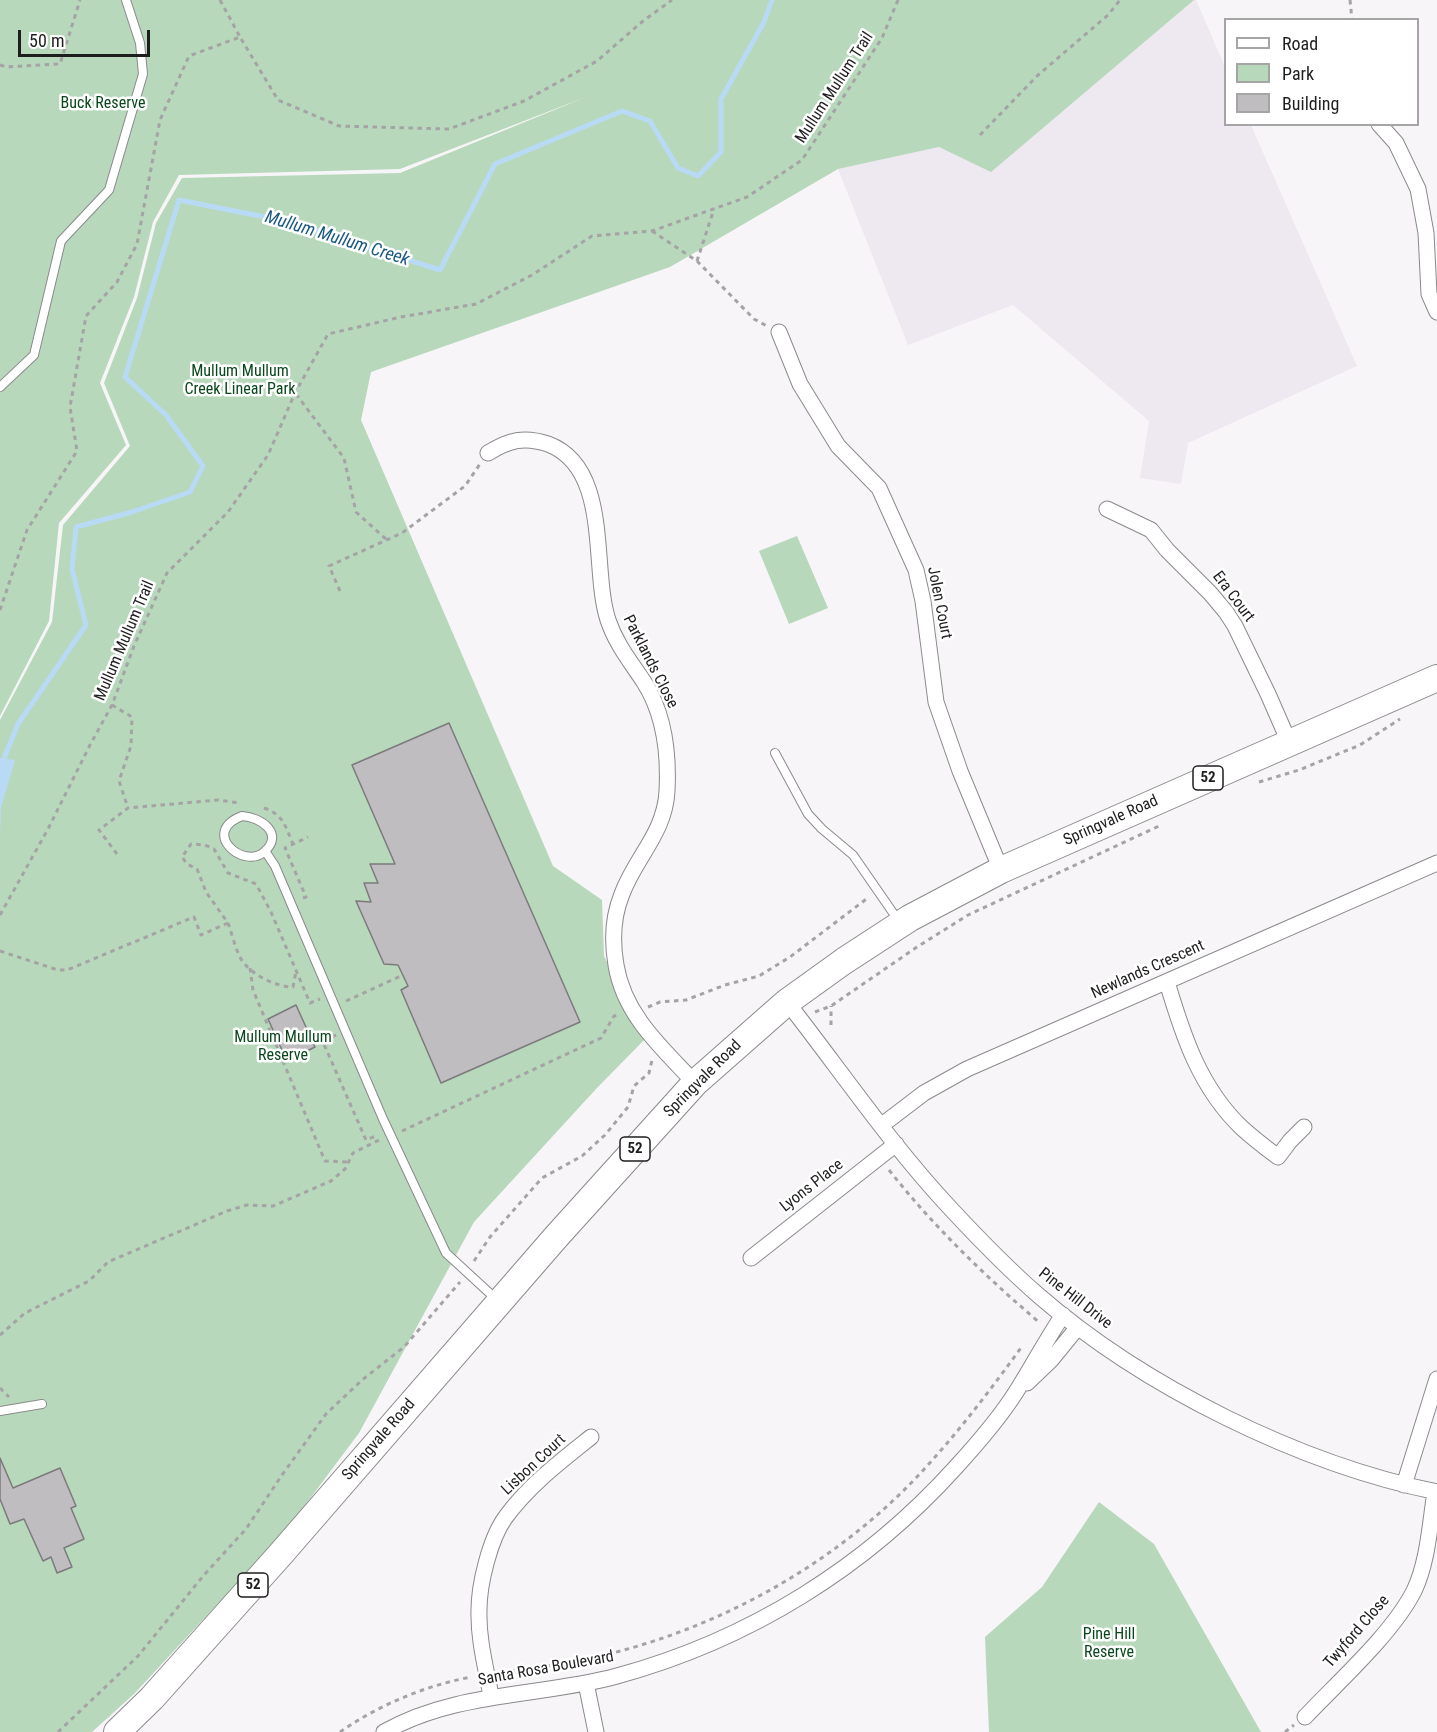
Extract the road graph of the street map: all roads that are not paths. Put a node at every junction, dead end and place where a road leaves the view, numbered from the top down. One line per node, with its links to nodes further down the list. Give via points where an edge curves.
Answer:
1 (126, 0): 5 (lane, via 140,43 143,74 109,190 61,241 34,355)
2 (1380, 126): 3 (street, via 1396,144 1418,189 1426,233 1429,294)
3 (1437, 312)
4 (779, 332): 13 (street, Jolen Court, via 800,384 838,446 879,488 916,570 936,702)
5 (0, 387)
6 (488, 453): 17 (street, Parklands Close, via 504,442 528,440 554,447 574,464 593,506 601,590 608,619 621,651 653,698 665,734 668,774 657,831 622,893 614,933 616,966 633,1013)
7 (1107, 509): 9 (street, Era Court, via 1151,530 1226,612)
8 (1437, 678): 9 (main road, Springvale Road / 52)
9 (1289, 741): 13 (main road, Springvale Road / 52)
10 (775, 753): 14 (lane, via 808,814 853,855)
11 (265, 851): 11 (lane, via 257,856 233,851 225,840 228,823 242,816 269,826 271,843); 22 (lane, via 446,1252)
12 (1437, 862): 15 (street, Newlands Crescent)
13 (1001, 870): 14 (main road, Springvale Road / 52)
14 (900, 924): 16 (main road, Springvale Road / 52, via 823,975)
15 (1167, 981): 18 (street, Newlands Crescent, via 958,1074 924,1093); 19 (street, via 1193,1058 1212,1092 1242,1128 1278,1157)
16 (794, 1010): 17 (main road, Springvale Road / 52); 18 (street, Pine Hill Drive)
17 (695, 1083): 22 (main road, Springvale Road / 52)
18 (882, 1125): 20 (street, Pine Hill Drive)
19 (1304, 1127)
20 (896, 1144): 21 (street, Lyons Place); 23 (street, Pine Hill Drive, via 949,1207)
21 (751, 1258)
22 (500, 1302): 35 (main road, Springvale Road / 52, via 279,1556)
23 (1063, 1315): 24 (street, Pine Hill Drive); 26 (street, Santa Rosa Boulevard)
24 (1078, 1327): 26 (street, Santa Rosa Boulevard); 30 (street, Pine Hill Drive, via 1166,1385 1241,1424 1313,1455)
25 (1437, 1379): 30 (street)
26 (1016, 1393): 32 (street, Santa Rosa Boulevard, via 932,1493 893,1530 827,1581 708,1645)
27 (42, 1404): 28 (lane)
28 (0, 1411)
29 (591, 1437): 33 (street, Lisbon Court, via 524,1496 503,1520 490,1550 479,1610)
30 (1404, 1485): 31 (street, Pine Hill Drive)
31 (1436, 1492): 34 (street, Twyford Close, via 1415,1589 1380,1637)
32 (586, 1683): 33 (street, Santa Rosa Boulevard); 37 (street)
33 (490, 1696): 36 (street, Santa Rosa Boulevard, via 440,1708)
34 (1305, 1717)
35 (117, 1732)
36 (384, 1732)
37 (596, 1732)

